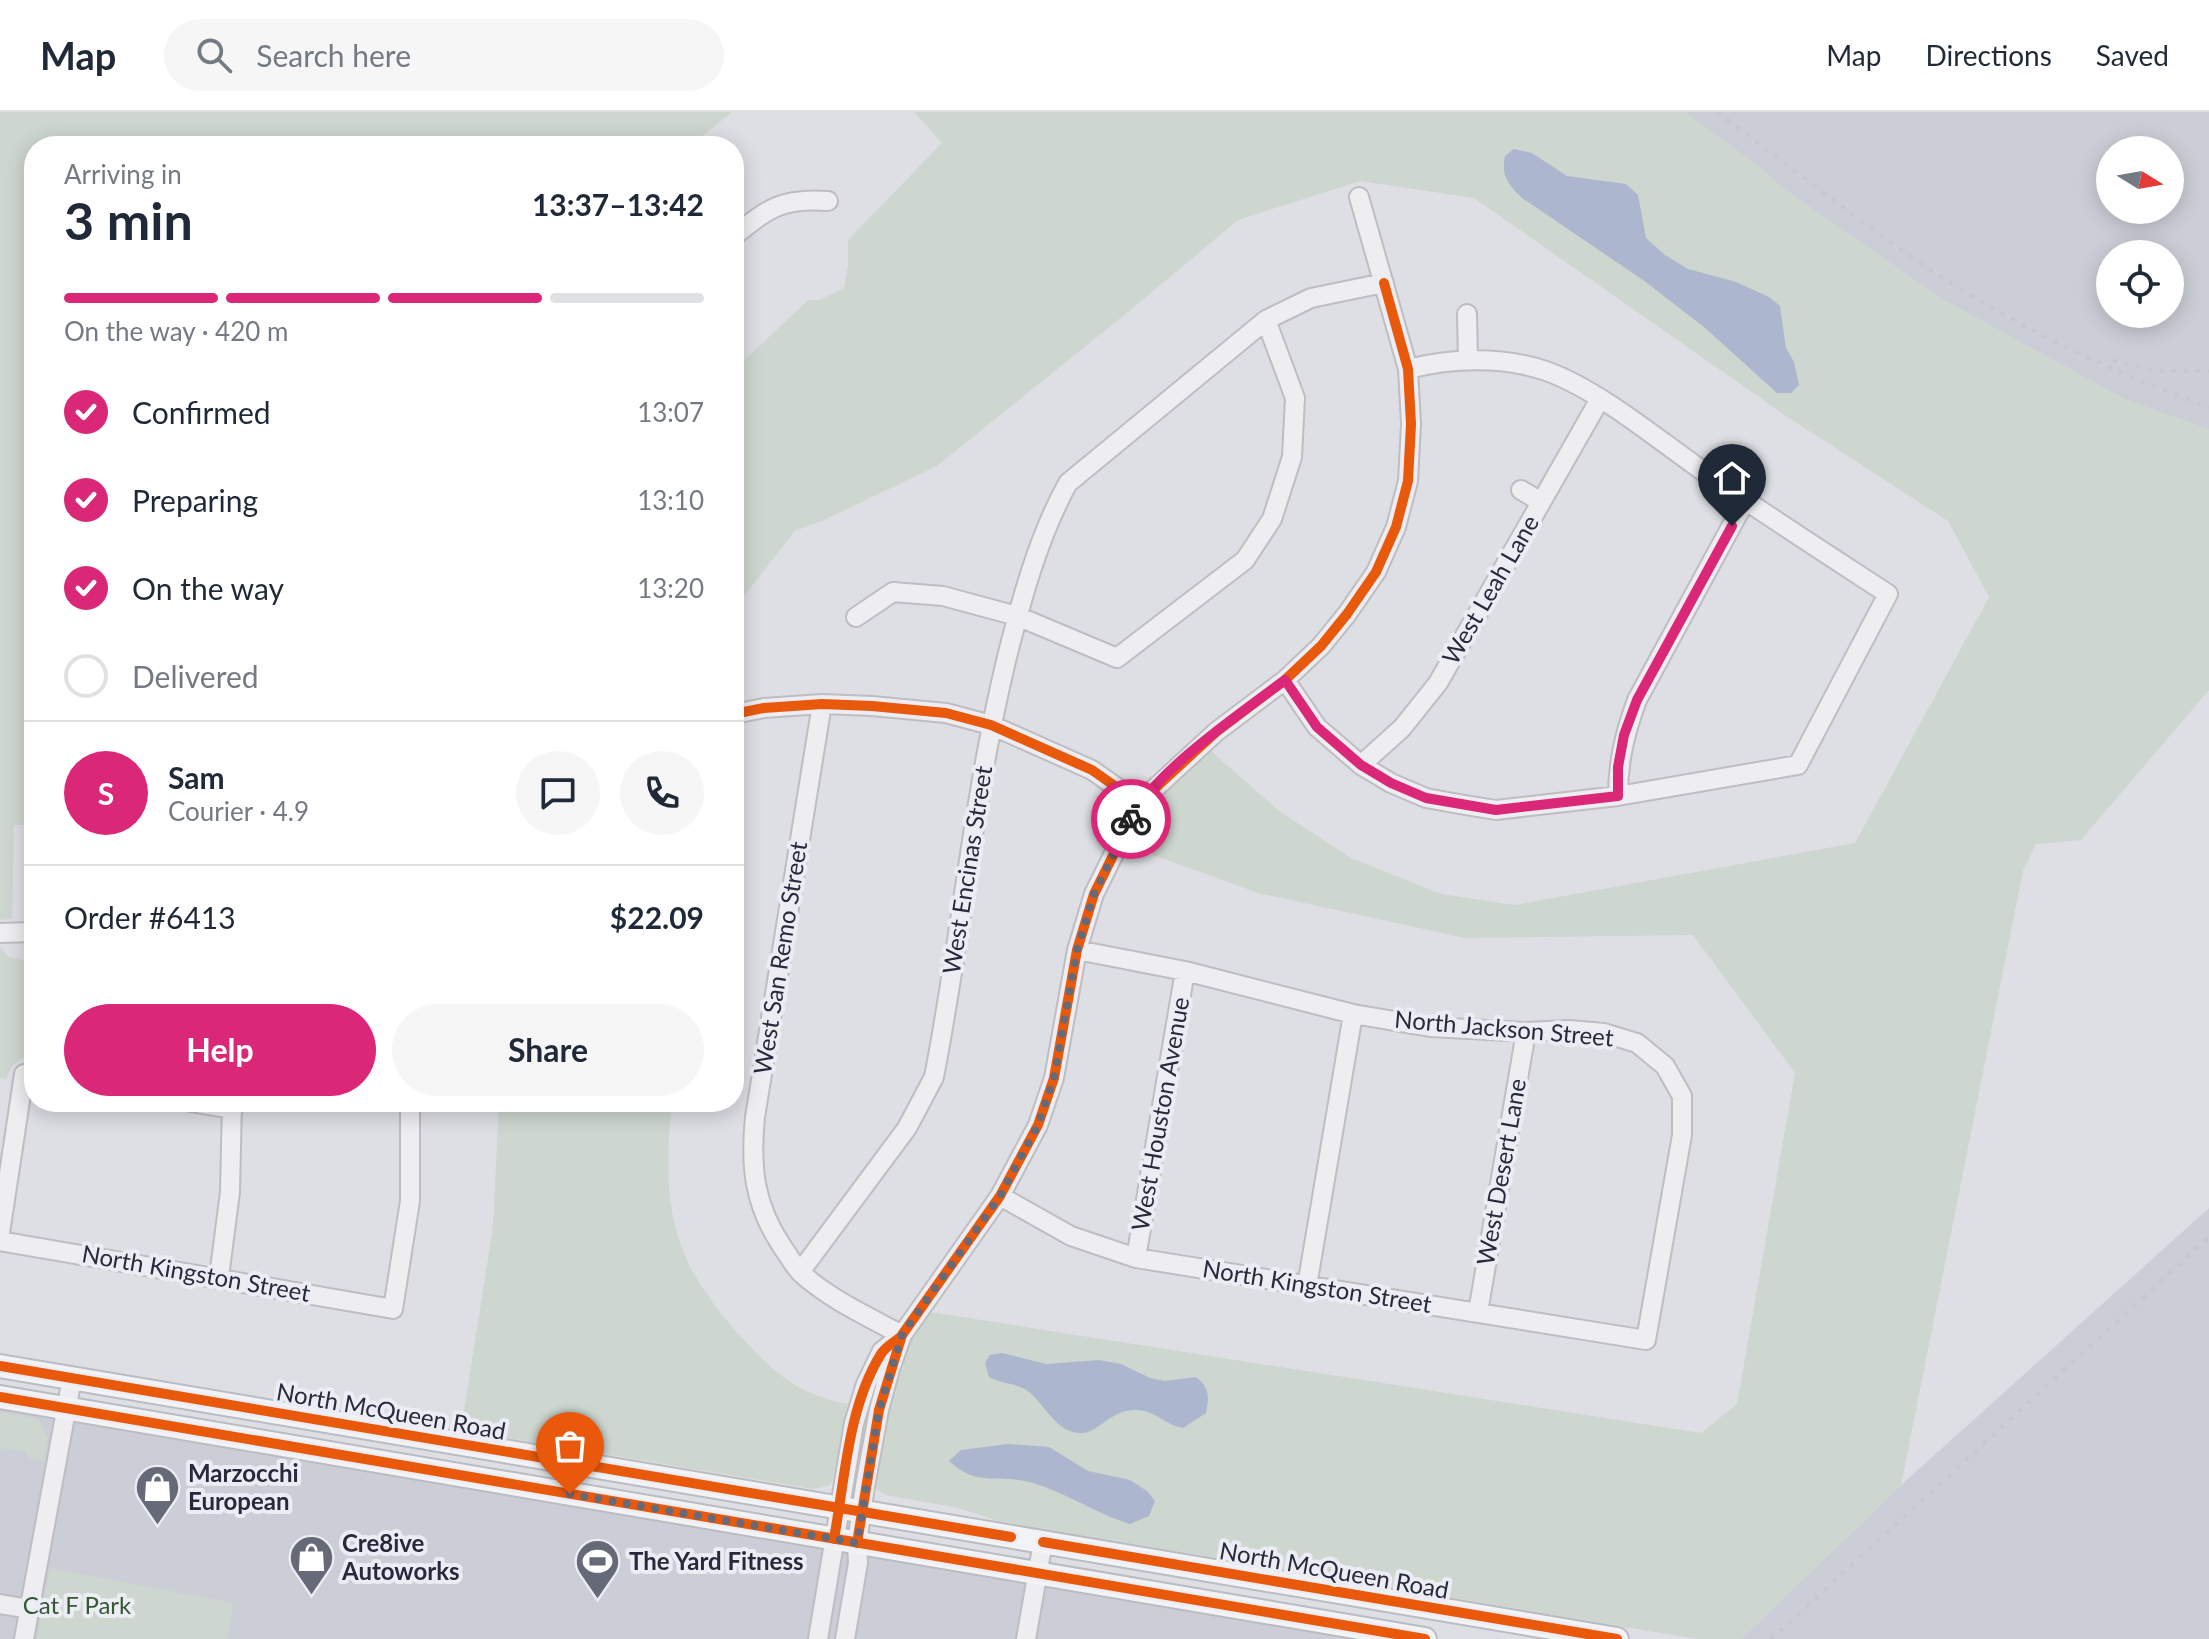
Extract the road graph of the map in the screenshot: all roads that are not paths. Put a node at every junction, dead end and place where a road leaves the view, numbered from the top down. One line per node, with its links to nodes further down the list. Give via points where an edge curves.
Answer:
1 (1359, 197): 4 (street)
2 (828, 201): 3 (street, via 784,203)
3 (744, 228)
4 (1384, 283): 6 (street, West Encinas Street, via 1311,298); 8 (street)
5 (1467, 314): 7 (street)
6 (1266, 320): 13 (street, West Encinas Street, via 1068,483); 13 (street, via 1295,398 1292,457 1272,519 1245,560 1117,658)
7 (1468, 360): 8 (street); 9 (street, via 1546,371)
8 (1408, 369): 15 (street, via 1408,481 1396,527 1376,572 1347,614)
9 (1600, 399): 11 (street); 12 (street, West Leah Lane)
10 (1521, 490): 12 (street)
11 (1745, 501): 20 (street, via 1637,700 1624,735); 20 (street, via 1888,594 1798,765)
12 (1541, 502): 19 (street, West Leah Lane, via 1438,683 1402,728)
13 (1017, 616): 14 (street, via 943,596 893,592); 18 (street, West Encinas Street)
14 (856, 617)
15 (1285, 680): 19 (street, via 1317,727); 21 (street, via 1216,732)
16 (822, 704): 17 (street); 18 (street, via 946,713); 35 (street, West San Remo Street, via 752,1150 754,1183 773,1233)
17 (744, 712)
18 (991, 725): 21 (street, via 1092,770); 35 (street, West Encinas Street, via 934,1077 907,1128)
19 (1361, 765): 20 (street, via 1426,798 1496,810)
20 (1618, 796)
21 (1139, 803): 24 (street, via 1094,894)
22 (24, 932): 23 (street)
23 (0, 933)
24 (1077, 950): 25 (street, North Jackson Street); 31 (street, via 1054,1078 1038,1125)
25 (1185, 971): 26 (street, North Jackson Street); 34 (street, West Houston Avenue)
26 (1353, 1014): 27 (street, North Jackson Street, via 1430,1027); 37 (street)
27 (1526, 1032): 38 (street, West Desert Lane); 40 (street, North Jackson Street, via 1604,1033 1637,1043 1665,1066 1682,1096 1682,1135)
28 (24, 1102): 32 (street)
29 (232, 1112): 36 (street, via 230,1192)
30 (410, 1112): 36 (street, North Kingston Street, via 410,1201 393,1309)
31 (1000, 1196): 34 (street, North Kingston Street, via 1071,1236); 39 (street)
32 (0, 1233)
33 (0, 1241): 36 (street, North Kingston Street)
34 (1136, 1258): 37 (street, North Kingston Street)
35 (800, 1272): 39 (street, West San Remo Street)
36 (219, 1277)
37 (1307, 1286): 38 (street, North Kingston Street)
38 (1478, 1312): 40 (street, North Kingston Street)
39 (902, 1335): 45 (street)
40 (1646, 1340)
41 (0, 1366): 42 (main road, North McQueen Road)
42 (72, 1378): 44 (street); 45 (main road, North McQueen Road)
43 (0, 1397): 44 (main road, North McQueen Road)
44 (67, 1409): 46 (main road, North McQueen Road); 52 (street)
45 (850, 1510): 46 (street); 47 (main road, North McQueen Road); 48 (street)
46 (834, 1539): 48 (main road, North McQueen Road); 54 (street)
47 (1043, 1542): 49 (street); 51 (main road, North McQueen Road)
48 (857, 1543): 49 (main road, North McQueen Road); 55 (street)
49 (1038, 1574): 56 (street); 57 (main road, North McQueen Road)
50 (0, 1604): 52 (street)
51 (1432, 1608): 57 (main road); 58 (main road, North McQueen Road)
52 (29, 1609): 53 (street)
53 (24, 1639)
54 (818, 1639)
55 (845, 1639)
56 (1026, 1639)
57 (1427, 1639)
58 (1617, 1639)

